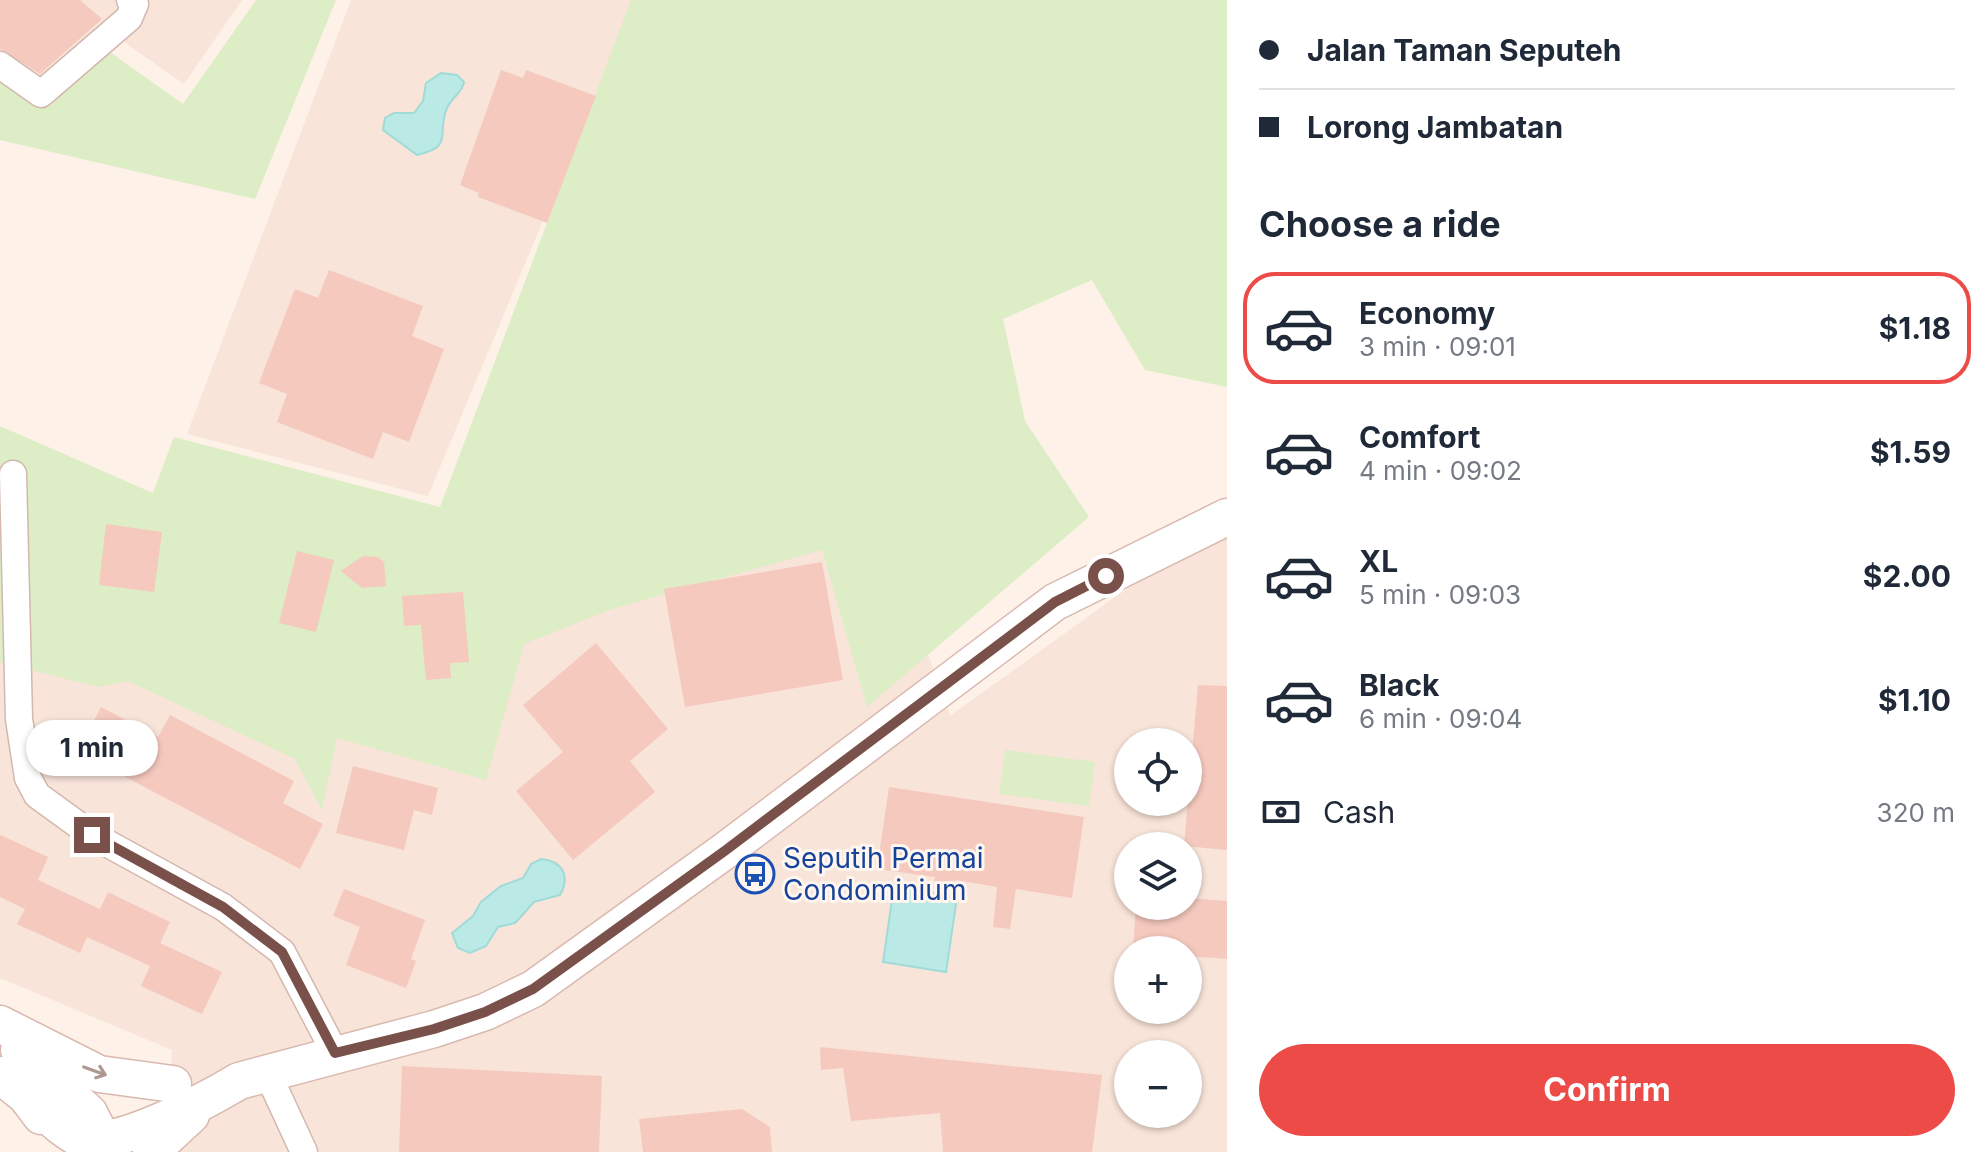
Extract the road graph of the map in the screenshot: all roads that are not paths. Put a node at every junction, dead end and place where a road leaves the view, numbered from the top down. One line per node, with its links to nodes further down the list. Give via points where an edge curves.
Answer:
1 (133, 2): 2 (street, via 129,18 41,94)
2 (0, 65)
3 (13, 474): 7 (street, via 19,719 28,778 37,795 92,835 223,907 282,952)
4 (1227, 517): 7 (street, via 1055,602 533,989 434,1029)
5 (0, 1024): 8 (street, one-way to 8, via 99,1074)
6 (0, 1036): 11 (street, via 53,1077)
7 (335, 1053): 9 (street)
8 (173, 1084): 9 (street); 11 (street)
9 (239, 1084): 11 (street); 12 (street); 13 (street)
10 (13, 1085): 11 (street)
11 (89, 1141)
12 (151, 1152)
13 (304, 1152)

